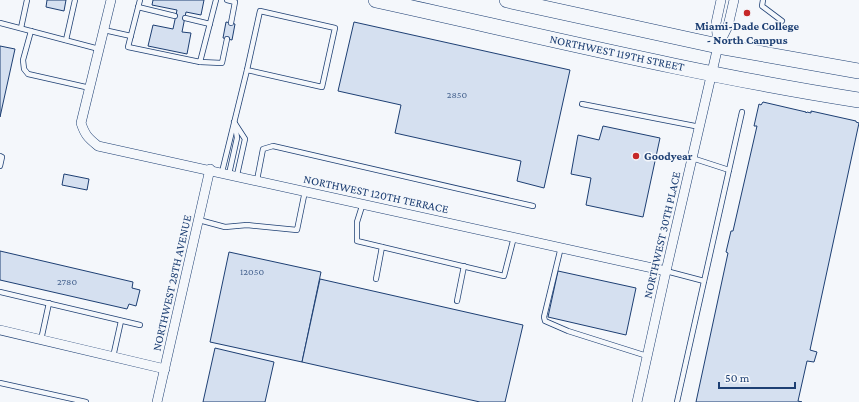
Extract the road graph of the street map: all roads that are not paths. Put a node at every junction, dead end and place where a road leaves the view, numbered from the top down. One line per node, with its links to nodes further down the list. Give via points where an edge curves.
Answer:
1 (27, 0): 21 (lane)
2 (75, 0): 26 (lane)
3 (111, 0): 22 (street)
4 (140, 0): 12 (lane)
5 (216, 0): 20 (lane)
6 (227, 0): 19 (lane, via 235,2)
7 (376, 0): 32 (highway, NORTHWEST 119TH STREET)
8 (507, 0): 27 (highway)
9 (721, 0): 27 (street, via 716,23)
10 (734, 0): 27 (street, via 728,26)
11 (763, 0): 17 (lane, via 762,6)
12 (138, 7): 15 (lane); 24 (lane)
13 (164, 7): 15 (lane)
14 (176, 9): 15 (lane, via 175,15)
15 (163, 13)
16 (190, 13): 20 (lane, via 187,18)
17 (782, 21)
18 (0, 23): 21 (lane)
19 (231, 23)
20 (210, 24): 29 (lane)
21 (21, 28): 23 (lane)
22 (104, 30): 24 (lane); 28 (street)
23 (31, 31): 26 (lane); 33 (lane, via 23,60 24,69 28,74)
24 (131, 36): 29 (lane, via 128,47)
25 (227, 39): 29 (lane, via 222,63)
26 (66, 40): 28 (lane)
27 (718, 46): 31 (highway); 32 (street, NORTHWEST 30TH PLACE)
28 (99, 49): 33 (street)
29 (200, 62)
30 (247, 70): 30 (lane, via 322,87 335,28 260,11); 37 (lane)
31 (859, 71)
32 (712, 74): 34 (highway, NORTHWEST 119TH STREET); 38 (street, NORTHWEST 30TH PLACE)
33 (90, 88): 42 (street, NORTHWEST 120TH TERRACE, via 81,123 84,133 98,146)
34 (859, 100)
35 (582, 104): 38 (lane)
36 (742, 112): 43 (lane)
37 (234, 122): 44 (lane); 44 (lane, via 237,138); 44 (lane, via 245,139)
38 (700, 127): 40 (street, NORTHWEST 30TH PLACE)
39 (0, 156): 41 (lane)
40 (692, 158): 43 (lane); 54 (street, NORTHWEST 30TH PLACE)
41 (0, 166)
42 (210, 169): 44 (street, NORTHWEST 120TH TERRACE); 49 (street, NORTHWEST 28TH AVENUE)
43 (729, 170): 56 (lane)
44 (229, 174): 45 (street, NORTHWEST 120TH TERRACE)
45 (257, 180): 46 (street, NORTHWEST 120TH TERRACE); 48 (lane, via 262,149 272,146)
46 (305, 190): 47 (street, NORTHWEST 120TH TERRACE); 49 (lane, via 297,230 247,225 225,227)
47 (363, 203): 50 (street, NORTHWEST 120TH TERRACE); 51 (lane, via 357,241)
48 (533, 206)
49 (198, 220): 66 (street, NORTHWEST 28TH AVENUE)
50 (514, 237): 52 (street, NORTHWEST 120TH TERRACE); 53 (lane, via 504,276)
51 (382, 247): 53 (lane); 55 (lane)
52 (561, 247): 54 (street, NORTHWEST 120TH TERRACE); 64 (lane, via 545,321)
53 (464, 266): 58 (lane)
54 (666, 271): 56 (lane); 64 (street, NORTHWEST 30TH PLACE)
55 (376, 279)
56 (704, 280): 71 (lane)
57 (0, 292): 59 (lane)
58 (457, 301)
59 (49, 303): 60 (lane); 63 (lane)
60 (121, 321): 61 (lane); 65 (lane)
61 (140, 325)
62 (0, 330): 63 (street)
63 (41, 340): 65 (street)
64 (647, 356): 70 (street, NORTHWEST 30TH PLACE)
65 (113, 357): 66 (street)
66 (164, 369): 69 (street, NORTHWEST 28TH AVENUE)
67 (0, 383): 68 (lane)
68 (86, 402)
69 (157, 402)
70 (637, 402)
71 (677, 402)

